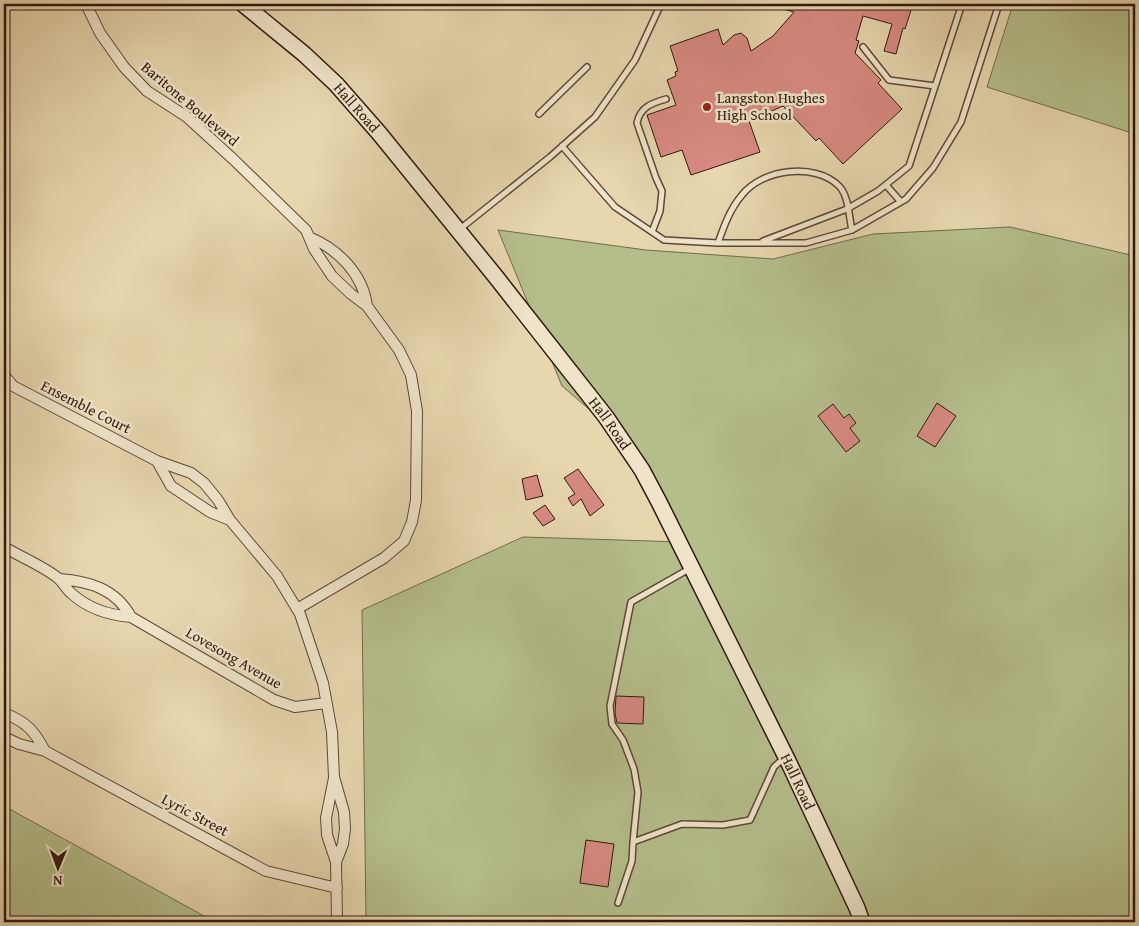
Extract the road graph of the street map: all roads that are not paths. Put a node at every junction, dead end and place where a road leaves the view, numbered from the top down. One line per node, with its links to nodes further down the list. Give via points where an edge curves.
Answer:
1 (86, 4): 18 (street, Baritone Boulevard, via 100,34 147,91 187,117)
2 (244, 4): 15 (street, Hall Road, via 336,84)
3 (660, 4): 11 (lane, via 636,60 595,117)
4 (962, 4): 8 (lane)
5 (999, 4): 13 (lane, via 961,122 933,168)
6 (863, 47): 8 (lane, via 889,80)
7 (587, 67): 10 (lane)
8 (935, 86): 12 (lane, via 910,166)
9 (666, 99): 17 (lane, via 644,109 637,123 662,191 660,211)
10 (539, 114)
11 (562, 146): 15 (lane); 17 (lane, via 615,207)
12 (886, 185): 13 (lane); 14 (lane)
13 (901, 202): 16 (lane)
14 (848, 209): 16 (lane); 19 (lane, via 840,187 822,174 802,170 780,173 759,181 742,194 727,218); 20 (lane)
15 (458, 230): 26 (street, Hall Road, via 606,416 642,470)
16 (852, 230): 20 (lane, via 806,242)
17 (652, 232): 19 (lane, via 664,240)
18 (308, 234): 21 (street, Baritone Boulevard, via 332,276); 21 (street, Baritone Boulevard, via 353,271 366,292)
19 (718, 243): 20 (lane)
20 (758, 243)
21 (367, 306): 28 (street, Baritone Boulevard, via 399,350 411,375 417,411 416,500 412,522 404,541 384,558)
22 (4, 375): 23 (street, Ensemble Court, via 12,386)
23 (157, 461): 24 (street, Ensemble Court, via 171,486 210,512); 24 (street, Ensemble Court, via 191,473 204,483)
24 (230, 520): 28 (street, Ensemble Court, via 277,576)
25 (4, 547): 27 (street, Lovesong Avenue)
26 (692, 568): 34 (street, Hall Road); 36 (lane, via 631,602 610,706 612,724 623,740 634,769 638,792)
27 (59, 579): 29 (street, Lovesong Avenue, via 79,600 97,610); 29 (street, Lovesong Avenue, via 79,580 114,595 125,605)
28 (297, 609): 30 (street, Ensemble Court, via 323,683)
29 (131, 617): 30 (street, Lovesong Avenue, via 274,700 295,706)
30 (326, 703): 35 (street, Ensemble Court, via 332,732)
31 (4, 713): 33 (street, Lyric Street, via 25,723 36,734)
32 (4, 737): 33 (street, Lyric Street)
33 (45, 751): 38 (street, Lyric Street, via 266,871)
34 (786, 757): 36 (lane, via 774,767 750,820 723,825 682,824); 41 (street, Hall Road)
35 (334, 777): 37 (street, Ensemble Court, via 326,818 327,835); 37 (street, Ensemble Court, via 344,812 345,829)
36 (634, 842): 39 (lane, via 632,861)
37 (336, 862): 38 (street, Ensemble Court)
38 (337, 888): 40 (street, Ensemble Court)
39 (618, 903)
40 (337, 922)
41 (862, 922)

